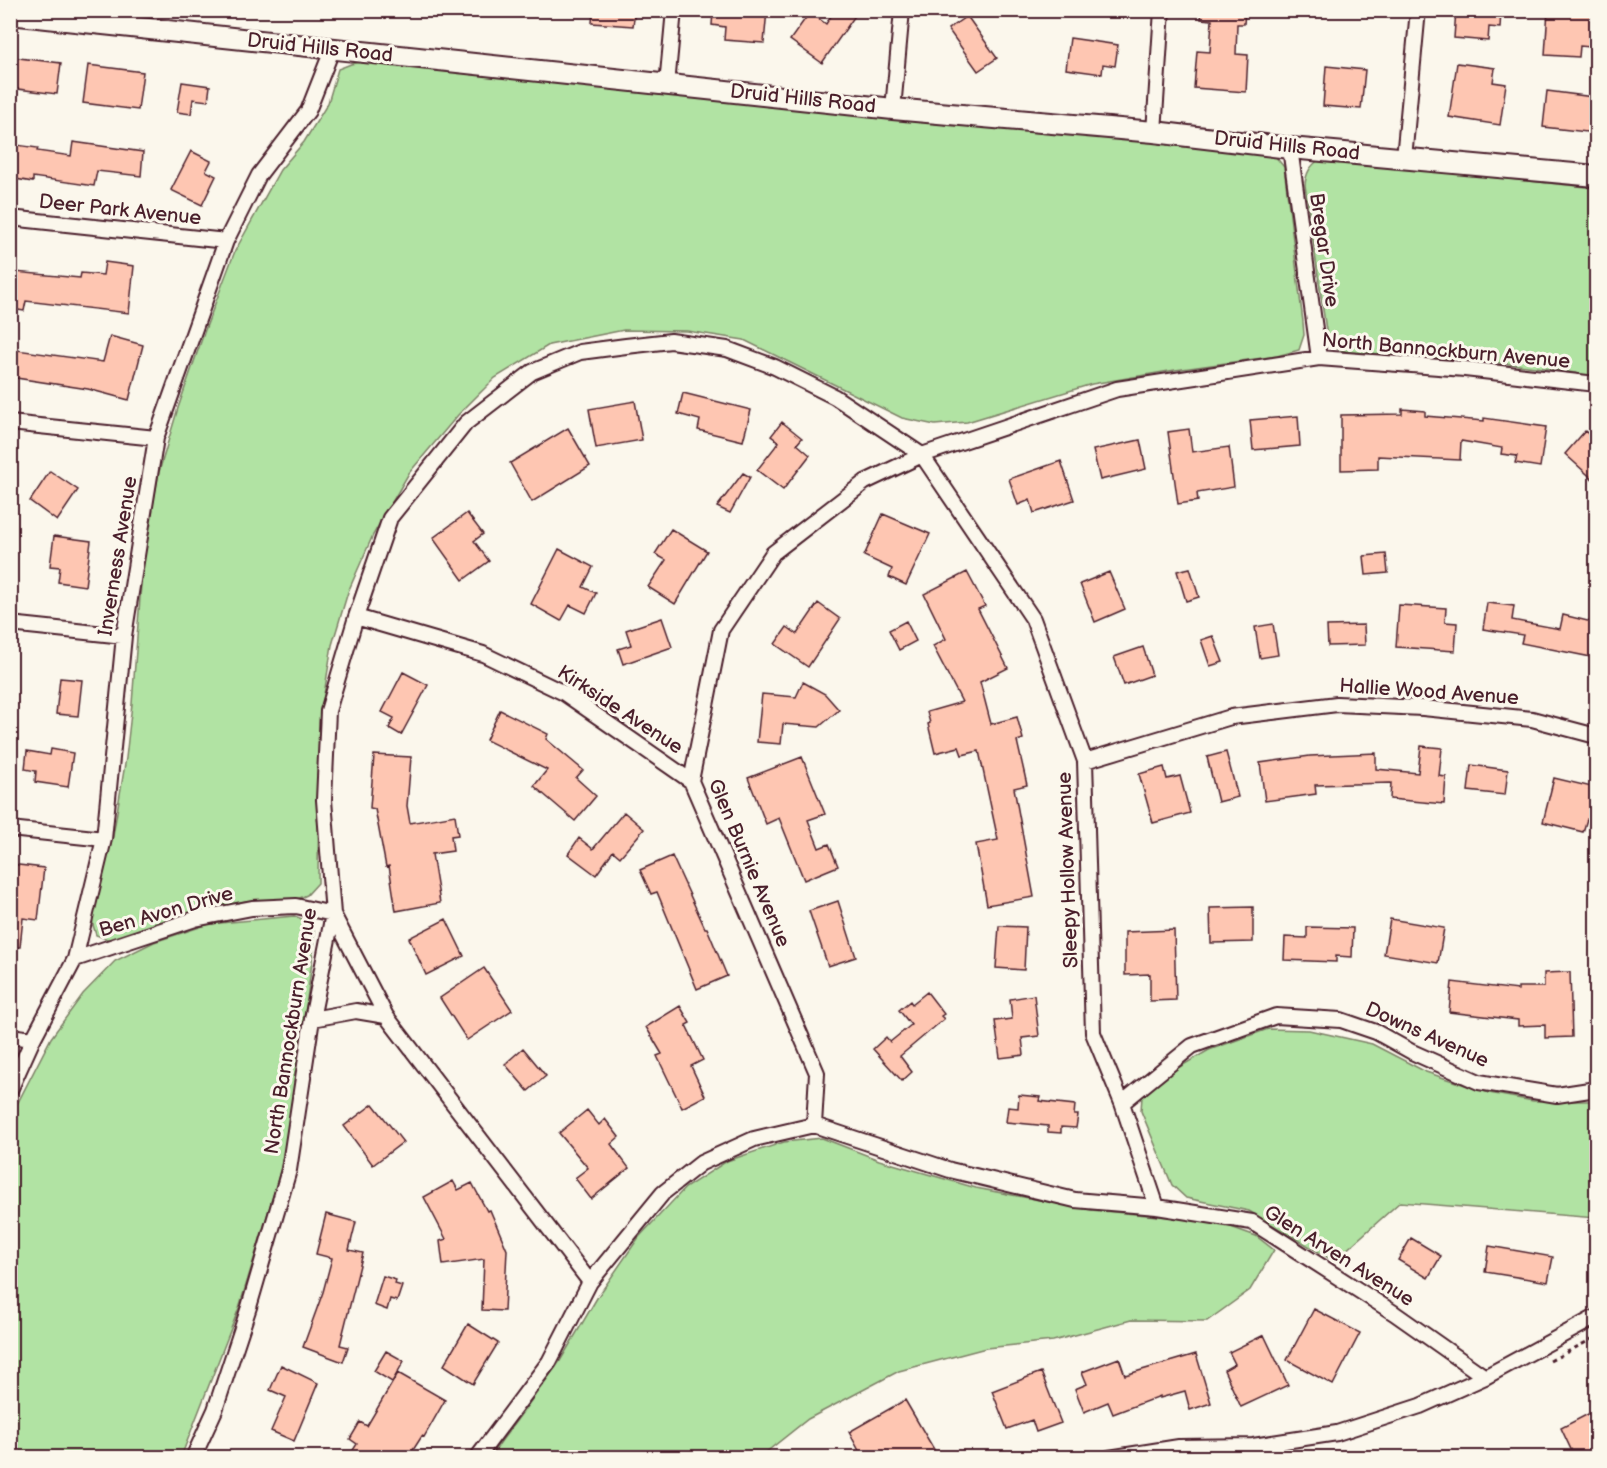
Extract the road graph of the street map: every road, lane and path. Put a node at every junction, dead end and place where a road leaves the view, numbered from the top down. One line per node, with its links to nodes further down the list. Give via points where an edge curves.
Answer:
1 (674, 10): 7 (street)
2 (903, 10): 8 (street)
3 (1162, 10): 9 (street)
4 (1418, 10): 11 (street)
5 (16, 13): 6 (street, Druid Hills Road)
6 (332, 50): 7 (street, Druid Hills Road); 14 (street, Inverness Avenue, via 308,111 259,176)
7 (667, 85): 8 (street, Druid Hills Road)
8 (892, 109): 9 (street, Druid Hills Road)
9 (1154, 132): 10 (street, Druid Hills Road)
10 (1290, 148): 11 (street, Druid Hills Road); 15 (street, Bregar Drive)
11 (1404, 158): 12 (street, Druid Hills Road)
12 (1596, 176)
13 (10, 218): 14 (street, Deer Park Avenue)
14 (226, 241): 18 (street, Inverness Avenue)
15 (1319, 358): 16 (street, North Bannockburn Avenue); 19 (street, North Bannockburn Avenue, via 1117,389)
16 (1596, 384)
17 (10, 423): 18 (street)
18 (156, 438): 22 (street, Inverness Avenue)
19 (922, 454): 20 (street, North Bannockburn Avenue, via 835,397 775,366 727,349 671,341 580,352 532,372 466,423 390,518); 24 (street, Sleepy Hollow Avenue, via 1033,619); 25 (street, Glen Burnie Avenue, via 865,482 773,553 722,630)
20 (356, 617): 25 (street, Kirkside Avenue, via 483,654 544,683); 28 (street, North Bannockburn Avenue, via 328,711 324,800)
21 (10, 624): 22 (street)
22 (124, 636): 27 (street, Inverness Avenue)
23 (1596, 736): 24 (street, Hallie Wood Avenue, via 1532,719 1337,704 1231,717)
24 (1084, 761): 36 (street, Sleepy Hollow Avenue, via 1093,1033)
25 (691, 781): 37 (street, Glen Burnie Avenue, via 817,1073)
26 (10, 829): 27 (street)
27 (104, 839): 29 (street, Inverness Avenue)
28 (333, 915): 29 (street, Ben Avon Drive, via 296,906 252,908 195,919); 30 (street); 31 (street, North Bannockburn Avenue)
29 (75, 959): 33 (street, Inverness Avenue)
30 (386, 1016): 31 (street, via 356,1011); 39 (street)
31 (312, 1019): 42 (street, North Bannockburn Avenue, via 289,1170 215,1410)
32 (10, 1036): 33 (street)
33 (33, 1039): 35 (street, Inverness Avenue)
34 (1596, 1089): 36 (street, Downs Avenue, via 1557,1095 1479,1082 1376,1032 1341,1020 1276,1016 1192,1046)
35 (10, 1090)
36 (1122, 1104): 38 (street, Sleepy Hollow Avenue)
37 (814, 1125): 38 (street, Glen Arven Avenue, via 950,1170 1064,1198); 39 (street, via 754,1139 701,1162 663,1193)
38 (1157, 1207): 41 (street, Glen Arven Avenue, via 1252,1222 1394,1312)
39 (590, 1282): 43 (street, via 549,1362)
40 (1596, 1317): 41 (street)
41 (1485, 1377): 44 (street, via 1420,1406 1337,1433 1253,1446 1179,1447)
42 (193, 1458)
43 (477, 1458)
44 (1109, 1458)

